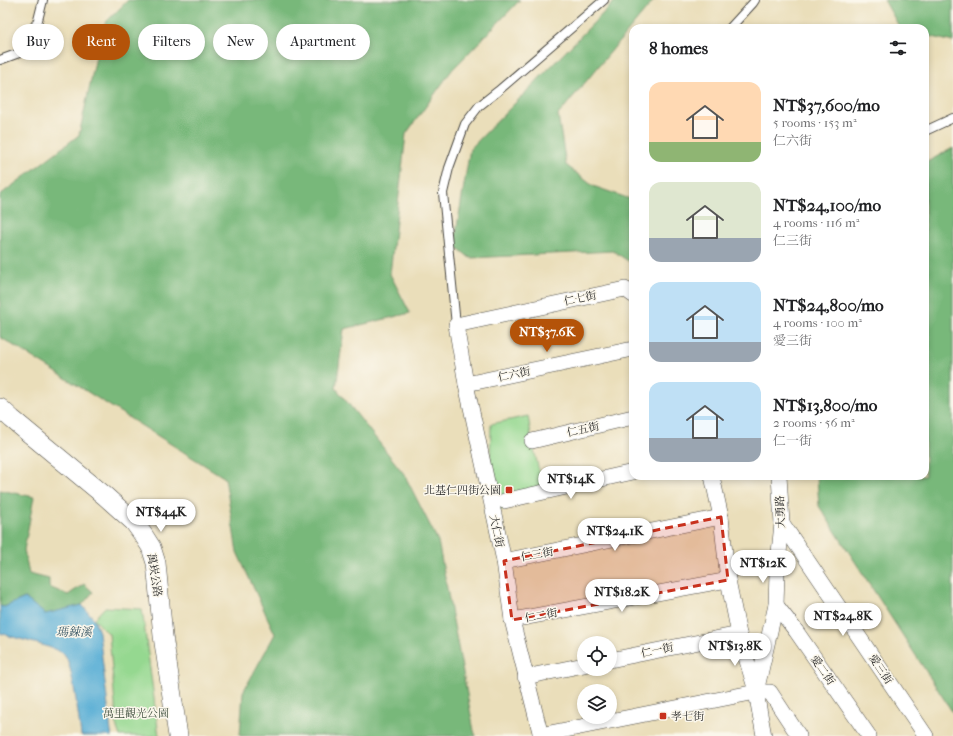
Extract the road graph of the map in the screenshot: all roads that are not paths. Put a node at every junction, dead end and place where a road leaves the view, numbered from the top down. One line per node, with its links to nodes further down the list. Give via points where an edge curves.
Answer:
1 (43, 0): 5 (lane, via 38,20 19,53)
2 (604, 0): 9 (lane, via 479,106 465,124 443,193)
3 (755, 0): 4 (lane)
4 (734, 24)
5 (0, 60)
6 (953, 118): 7 (lane)
7 (929, 129)
8 (629, 292): 9 (street, 仁七街, via 625,289)
9 (456, 325): 11 (street, 大仁街)
10 (629, 350): 11 (street, 仁六街)
11 (466, 384): 21 (street, 大仁街)
12 (0, 408): 31 (street, 萬崁公路, via 134,522 151,547 156,563 163,636)
13 (629, 418): 14 (street, 仁五街)
14 (532, 441)
15 (629, 473): 18 (street)
16 (713, 480): 19 (street)
17 (779, 480): 20 (street, 大勇路)
18 (504, 501)
19 (721, 517): 21 (street, 仁三街); 22 (street)
20 (782, 523): 23 (street, 大勇路); 35 (street, 愛三街)
21 (504, 561): 24 (street, 大仁街)
22 (728, 580): 24 (street, 仁二街); 25 (street)
23 (776, 605): 29 (street, 大勇路); 34 (street, 愛二街)
24 (512, 620): 28 (street, 大仁街)
25 (739, 634): 26 (street, 仁一街); 29 (street)
26 (617, 659)
27 (577, 666): 28 (street)
28 (525, 677): 30 (street, 大仁街)
29 (756, 692): 30 (street); 32 (street, 大勇路); 33 (street, via 770,692)
30 (541, 735)
31 (178, 736)
32 (764, 736)
33 (799, 736)
34 (869, 736)
35 (926, 736)

